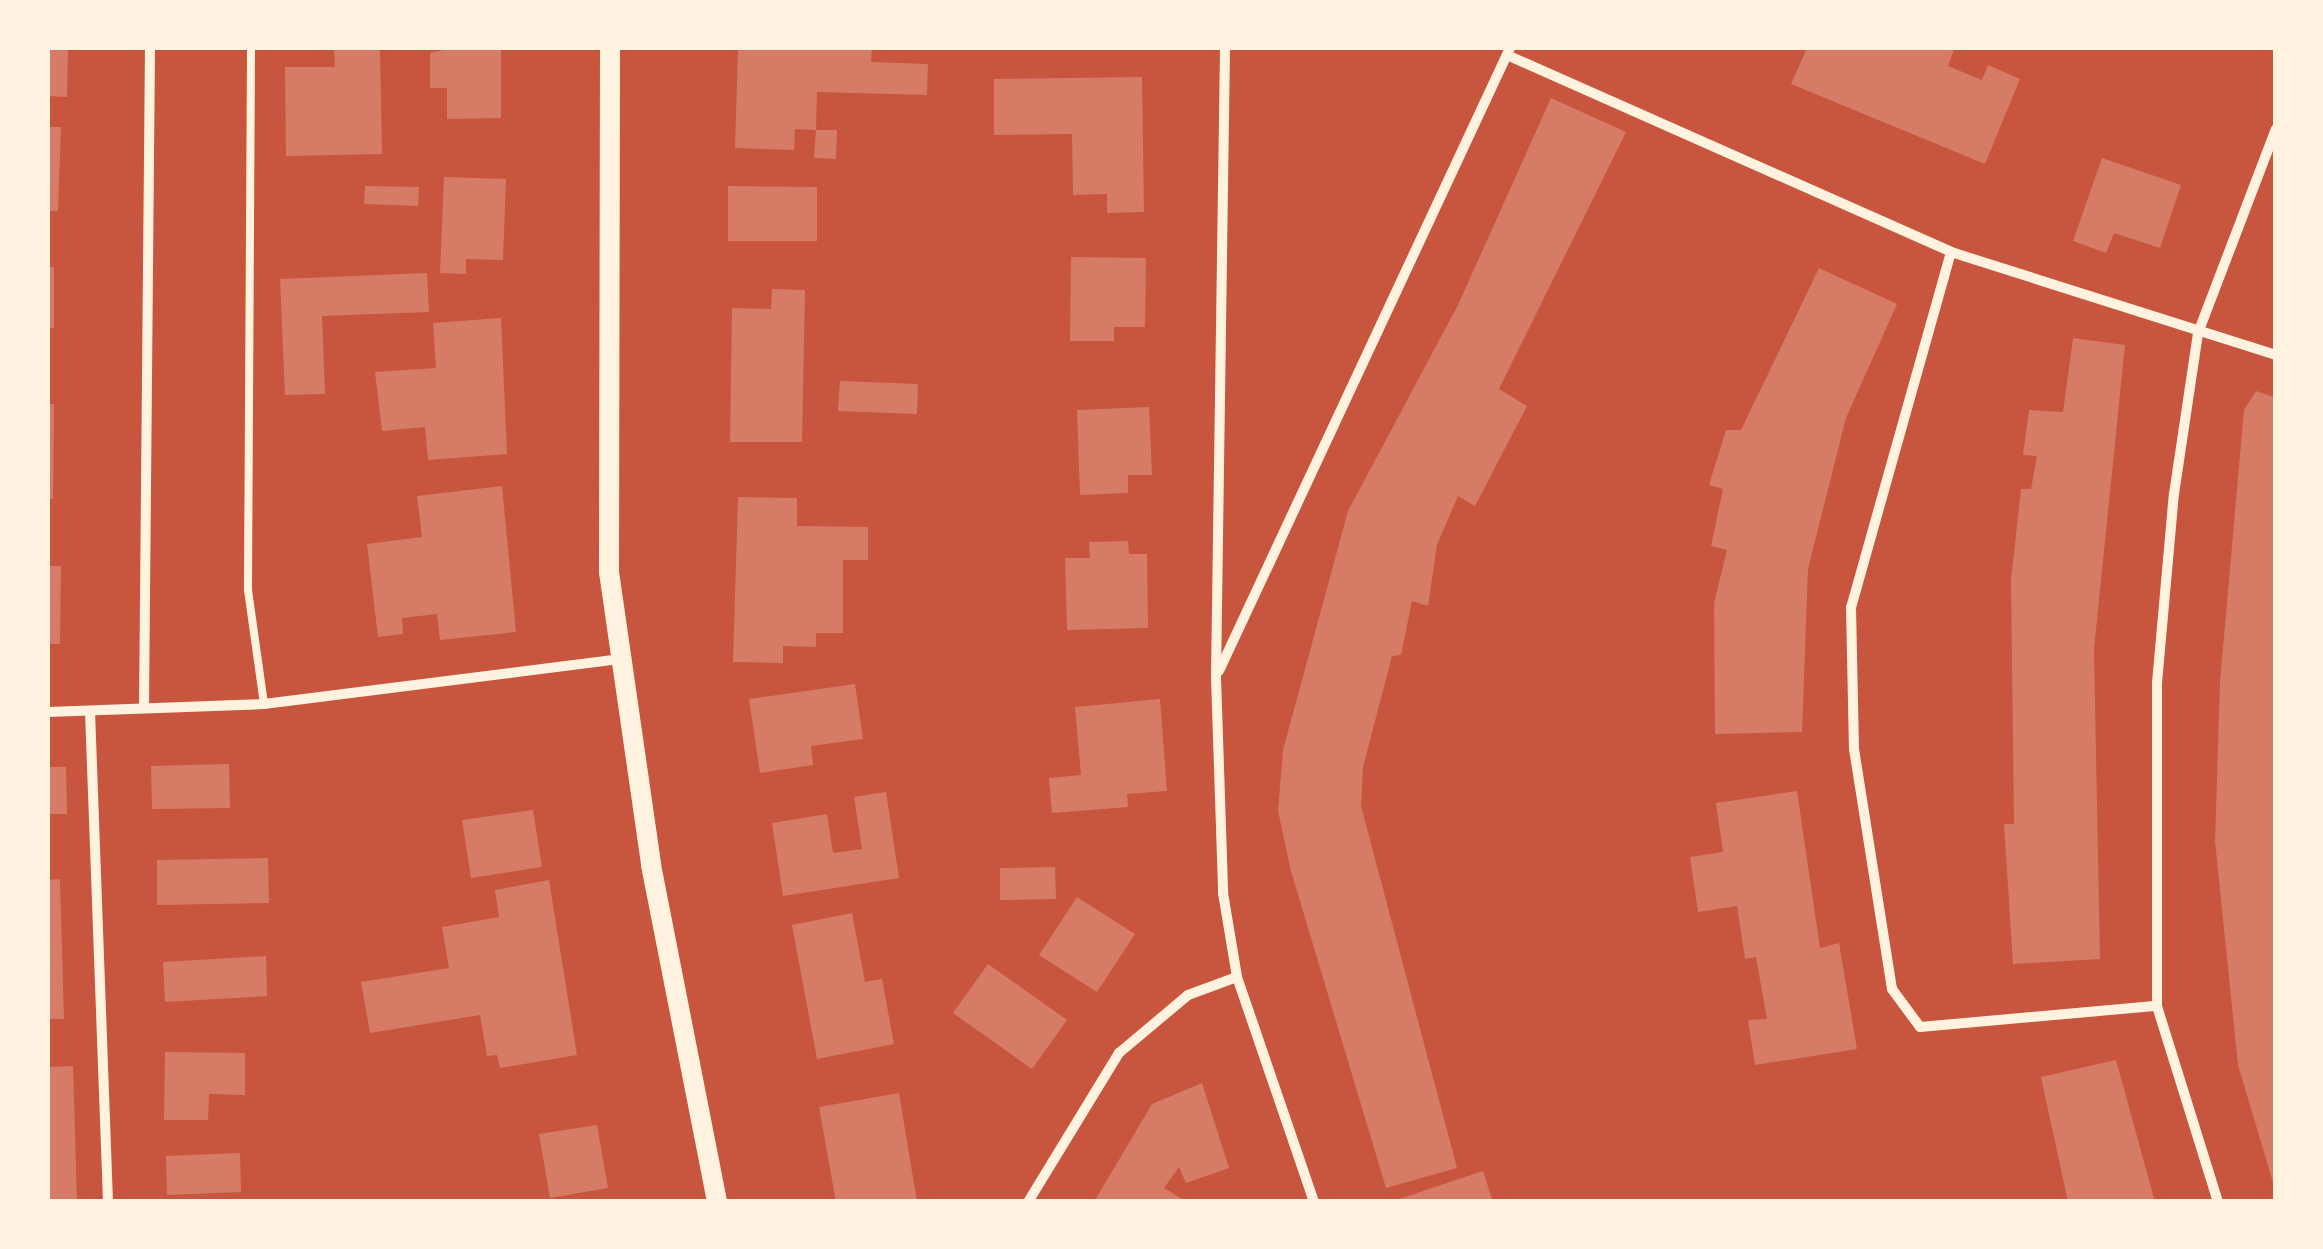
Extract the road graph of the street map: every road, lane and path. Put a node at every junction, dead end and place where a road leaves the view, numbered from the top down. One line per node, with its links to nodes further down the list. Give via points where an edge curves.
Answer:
1 (150, 48): 13 (street)
2 (251, 48): 12 (lane, via 248,590)
3 (610, 48): 10 (main road, via 610,572)
4 (1226, 48): 11 (street)
5 (1509, 51): 7 (street); 11 (street)
6 (2276, 129): 8 (street)
7 (1951, 252): 8 (street); 17 (street, via 1851,607 1854,749 1892,989 1920,1027)
8 (2198, 333): 9 (street); 17 (street, via 2174,494 2157,683)
9 (2276, 355)
10 (619, 659): 12 (street); 19 (main road)
11 (1216, 676): 16 (street, via 1223,893)
12 (264, 704): 13 (street)
13 (144, 708): 14 (street)
14 (90, 710): 15 (street); 18 (street)
15 (48, 712)
16 (1237, 977): 20 (street, via 1188,995 1119,1052); 21 (street)
17 (2157, 1006): 22 (street)
18 (108, 1202)
19 (717, 1202)
20 (1028, 1202)
21 (1314, 1202)
22 (2218, 1202)

